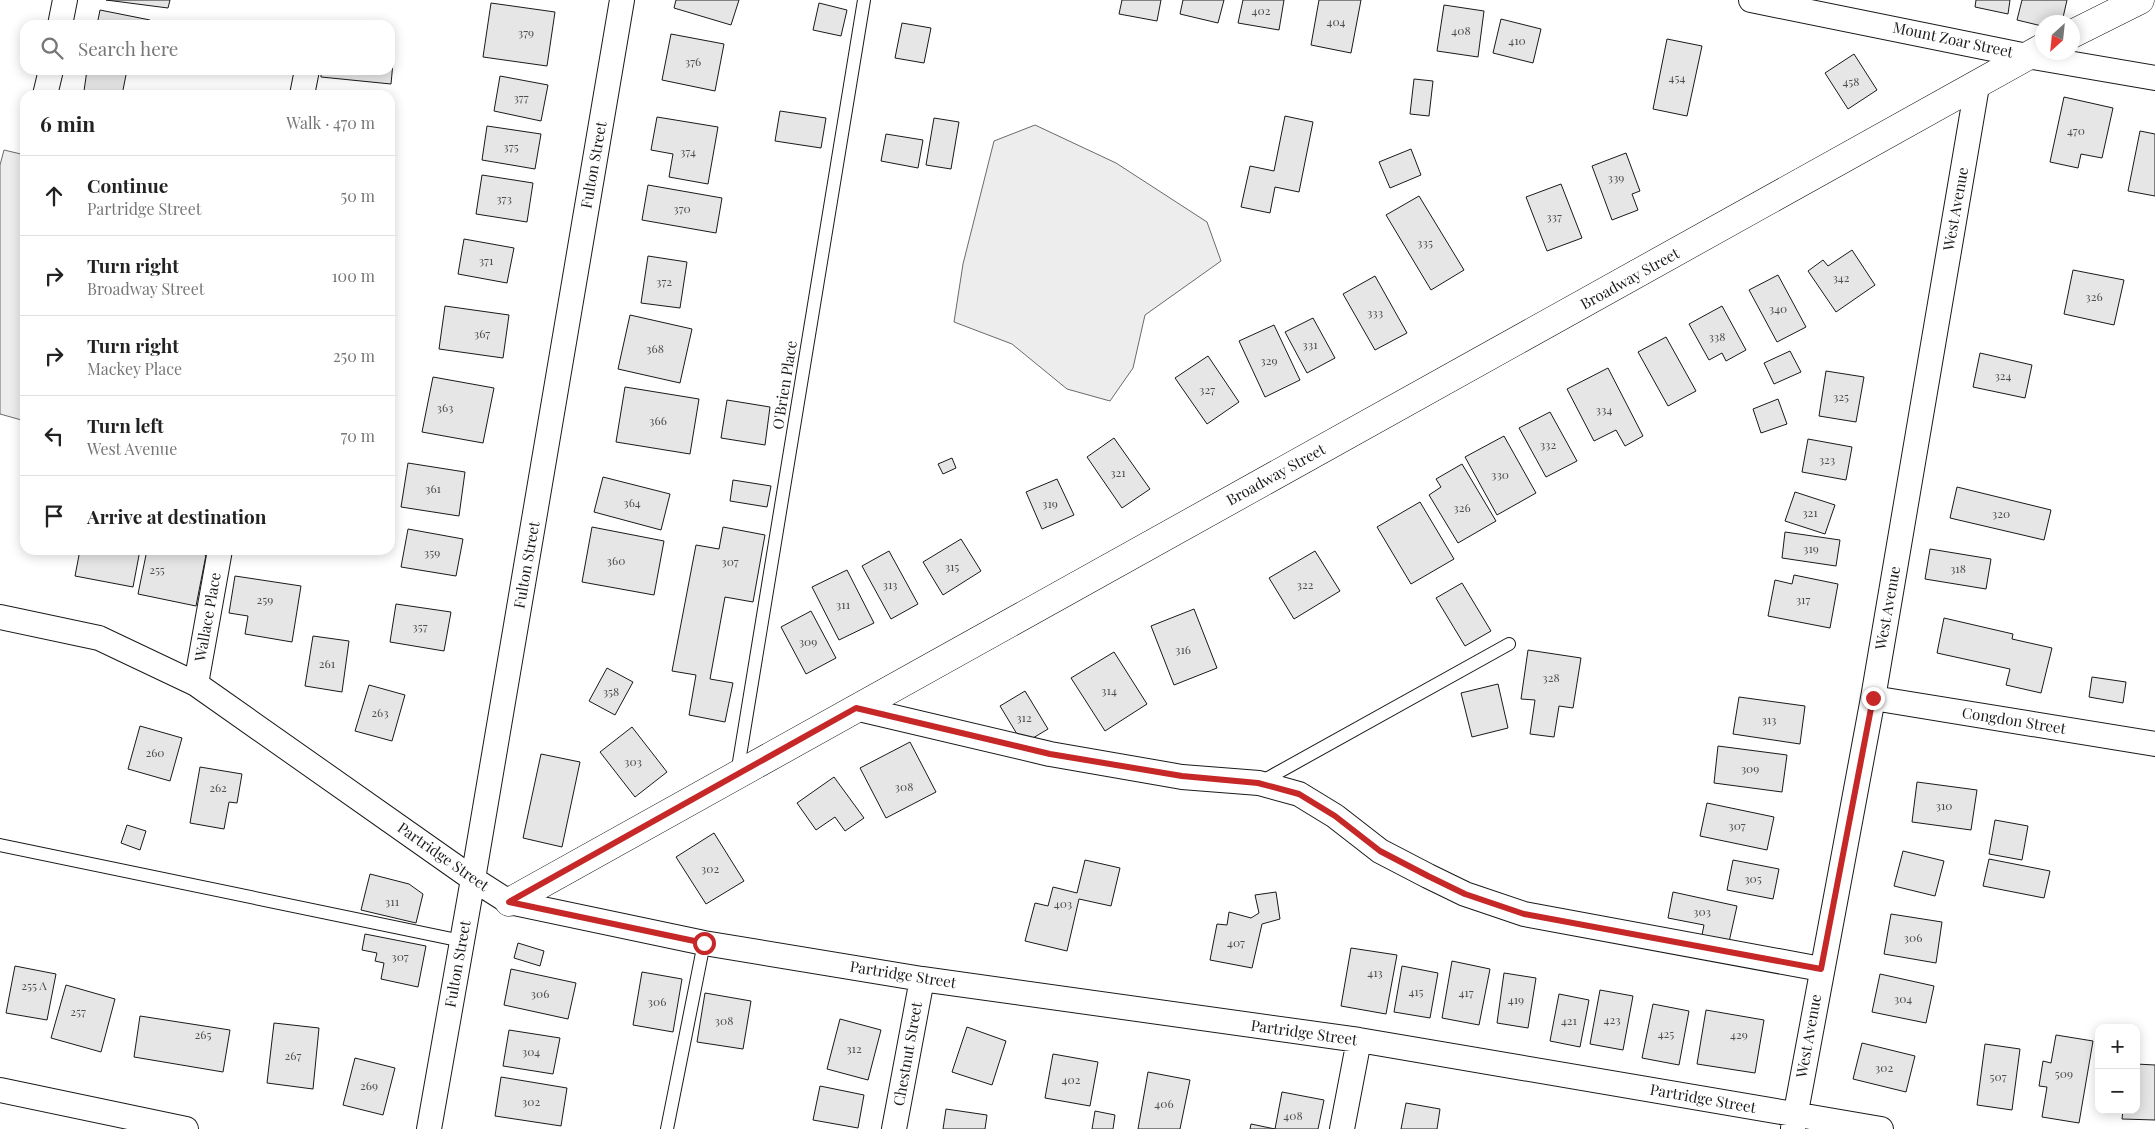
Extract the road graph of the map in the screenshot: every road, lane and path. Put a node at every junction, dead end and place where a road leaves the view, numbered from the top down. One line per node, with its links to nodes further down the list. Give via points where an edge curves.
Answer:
1 (65, 0): 7 (street)
2 (622, 0): 27 (street, Fulton Street)
3 (864, 0): 24 (lane, O'Brien Place)
4 (1751, 0): 6 (street, Mount Zoar Street)
5 (2140, 0): 8 (street)
6 (1836, 8): 9 (street, Mount Zoar Street)
7 (61, 20)
8 (2080, 30)
9 (2035, 52): 14 (street, Broadway Street)
10 (2072, 60): 13 (street, Mount Zoar Street)
11 (50, 75): 15 (street)
12 (306, 75): 16 (street)
13 (2155, 78)
14 (1977, 86): 21 (street, West Avenue); 22 (street, Broadway Street)
15 (47, 90)
16 (303, 90)
17 (219, 555): 20 (street, Wallace Place)
18 (0, 617): 20 (street, Partridge Street, via 99,638)
19 (1509, 644): 25 (lane)
20 (196, 684): 27 (street, Partridge Street)
21 (1873, 698): 23 (street, Congdon Street); 31 (street, West Avenue)
22 (856, 708): 24 (street, Broadway Street); 25 (street, via 1050,754 1182,776)
23 (2155, 744)
24 (737, 774): 28 (street, Broadway Street)
25 (1258, 783): 31 (street, via 1299,794 1335,816 1380,851 1428,876 1465,894 1524,914)
26 (0, 845): 29 (lane)
27 (474, 879): 28 (street, Partridge Street); 29 (street, Fulton Street)
28 (509, 902): 30 (street, Partridge Street)
29 (462, 941): 37 (street, Fulton Street)
30 (704, 943): 32 (street, Partridge Street); 38 (lane)
31 (1821, 969): 35 (street, West Avenue)
32 (922, 979): 33 (street, Partridge Street); 39 (street, Chestnut Street)
33 (1359, 1040): 35 (street, Partridge Street); 40 (street)
34 (0, 1090): 36 (street)
35 (1794, 1122): 41 (street, Partridge Street)
36 (186, 1129)
37 (429, 1129)
38 (667, 1129)
39 (894, 1129)
40 (1342, 1129)
41 (1881, 1129)

